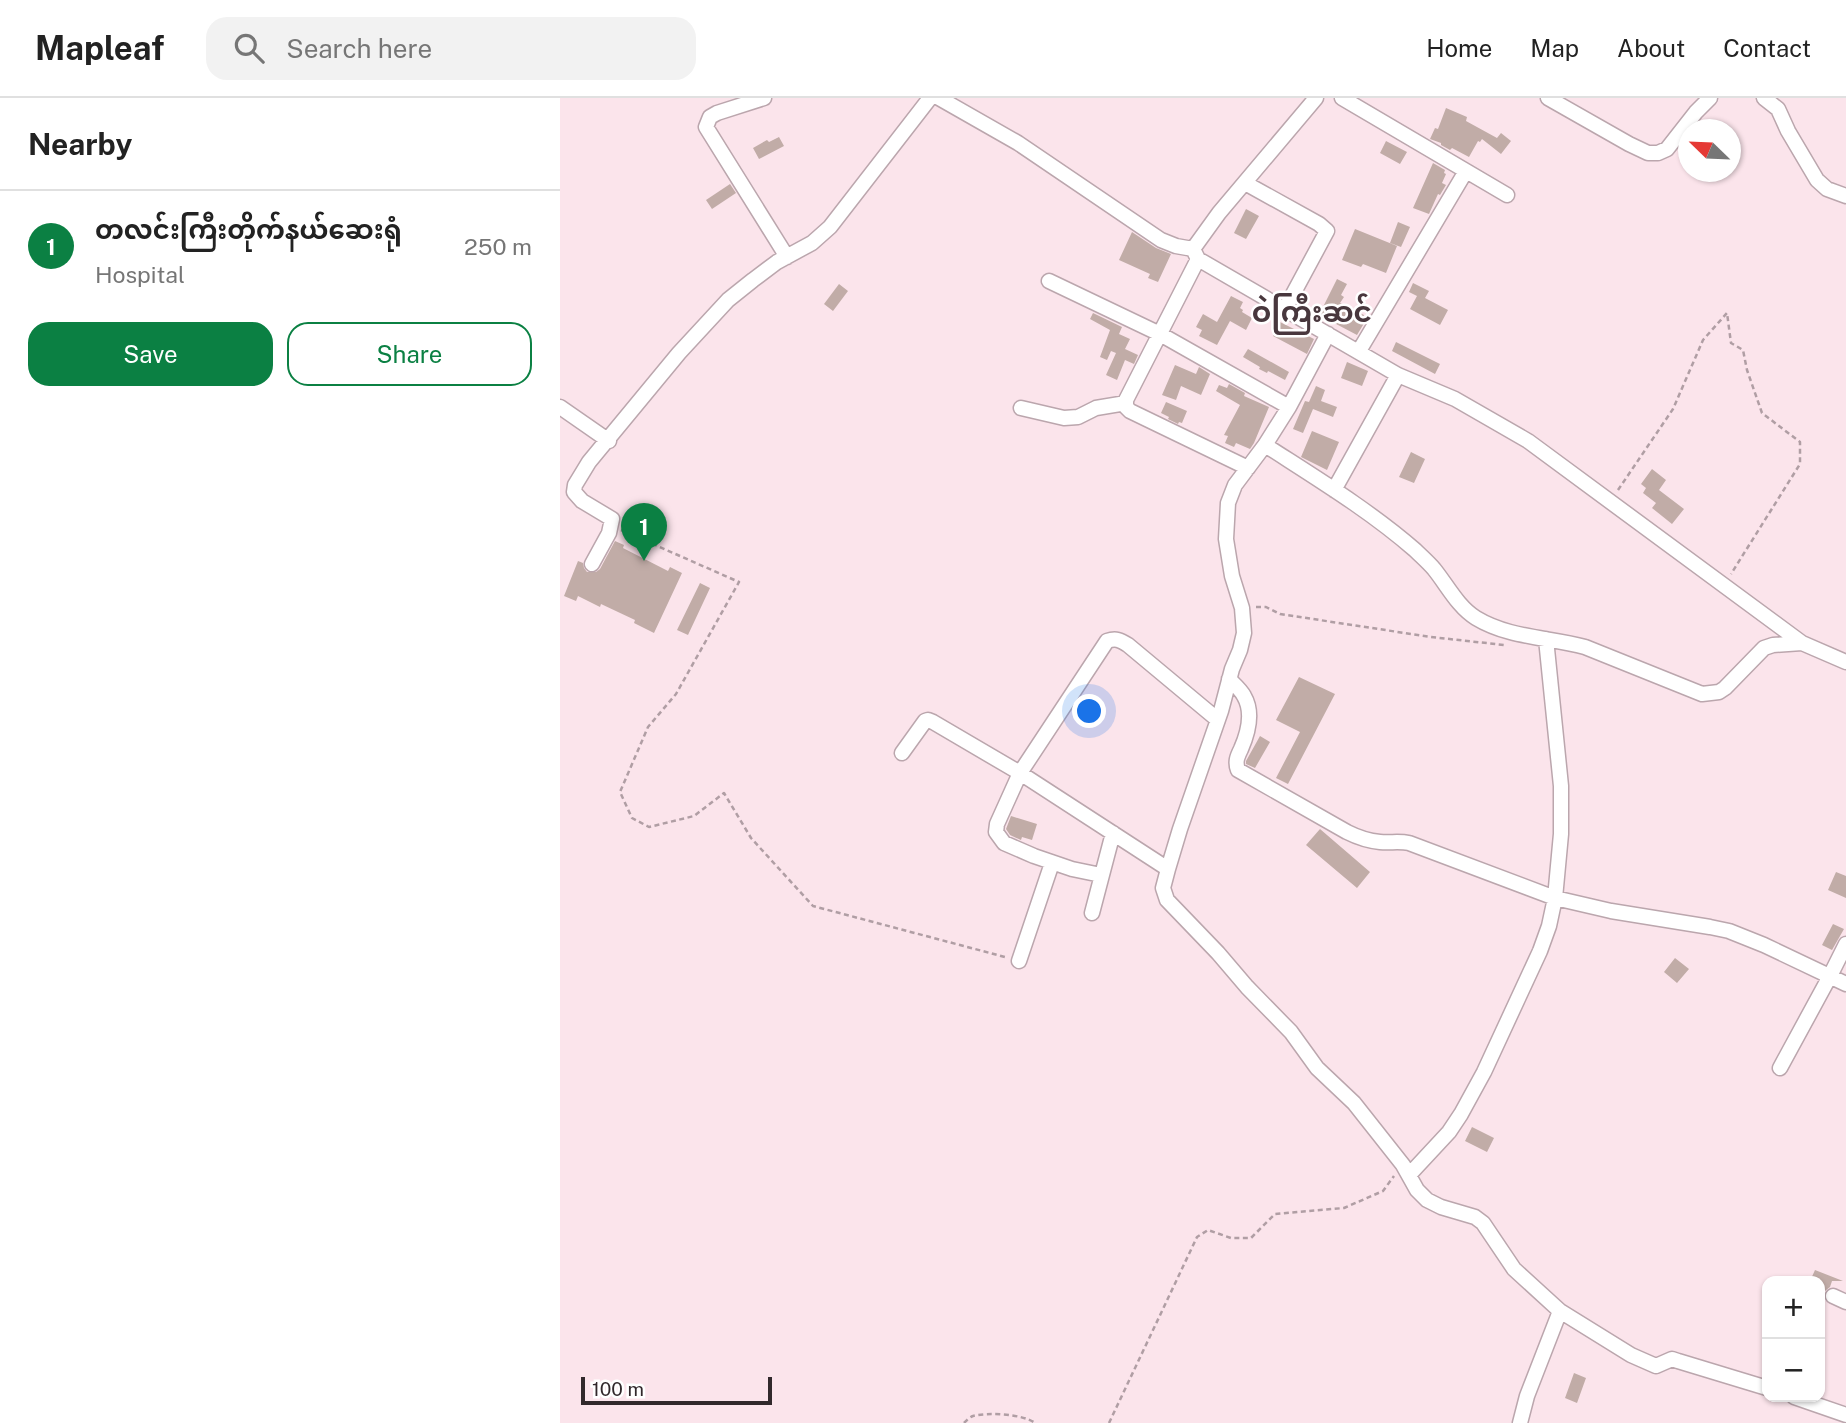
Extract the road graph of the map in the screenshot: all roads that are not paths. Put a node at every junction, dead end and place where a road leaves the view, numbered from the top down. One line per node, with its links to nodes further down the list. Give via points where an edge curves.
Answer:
1 (764, 98): 14 (street, via 717,113 706,127)
2 (930, 98): 14 (street, via 830,227)
3 (939, 98): 13 (street, via 1018,143 1161,240)
4 (1316, 98): 10 (street)
5 (1342, 98): 9 (street)
6 (1548, 98): 7 (street, via 1648,153 1667,149)
7 (1710, 98)
8 (1764, 98): 12 (street, via 1778,109 1816,180)
9 (1466, 171): 11 (street); 19 (street)
10 (1245, 183): 13 (street, via 1219,213); 16 (street, via 1327,231)
11 (1507, 195)
12 (1846, 196)
13 (1196, 254): 16 (street); 17 (street)
14 (787, 257): 25 (street, via 728,300)
15 (1049, 281): 17 (street)
16 (1285, 309): 18 (street)
17 (1160, 334): 21 (street); 23 (street)
18 (1328, 334): 19 (street); 23 (street)
19 (1359, 351): 20 (street)
20 (1398, 375): 28 (street); 31 (street, via 1455,399 1528,441)
21 (1126, 403): 24 (street, via 1064,418); 27 (street, via 1130,411)
22 (560, 407): 25 (street)
23 (1289, 407): 26 (street)
24 (1021, 408)
25 (609, 441): 29 (street, via 589,462 574,492 612,519)
26 (1265, 445): 27 (street); 28 (street)
27 (1248, 468): 33 (street, via 1228,503 1226,539 1244,633)
28 (1334, 490): 30 (street, via 1417,552 1474,617 1525,637)
29 (592, 564)
30 (1546, 639): 31 (street, via 1585,647 1702,694 1726,688 1764,648); 41 (street, via 1561,786)
31 (1801, 643): 32 (street)
32 (1846, 662)
33 (1229, 679): 34 (street); 41 (street, via 1245,696 1248,712 1238,770 1360,838 1409,843)
34 (1218, 720): 36 (street, via 1114,638 1107,641); 39 (street)
35 (902, 753): 36 (street, via 928,720)
36 (1020, 773): 37 (street); 38 (street, via 996,832 1004,843)
37 (1113, 833): 39 (street); 40 (street)
38 (1052, 863): 40 (street); 44 (street)
39 (1168, 869): 48 (street, via 1163,888 1167,900 1354,1103)
40 (1101, 875): 42 (street)
41 (1555, 898): 45 (street, via 1729,931); 48 (street, via 1540,951 1461,1114 1449,1132)
42 (1092, 913)
43 (1846, 944): 45 (street)
44 (1019, 961)
45 (1830, 976): 46 (street); 47 (street)
46 (1846, 984)
47 (1780, 1068)
48 (1406, 1170): 49 (street, via 1427,1200 1483,1223 1514,1269)
49 (1560, 1311): 50 (street, via 1656,1366 1678,1360); 53 (street)
50 (1762, 1386)
51 (1808, 1402): 52 (street)
52 (1846, 1415)
53 (1520, 1423)

